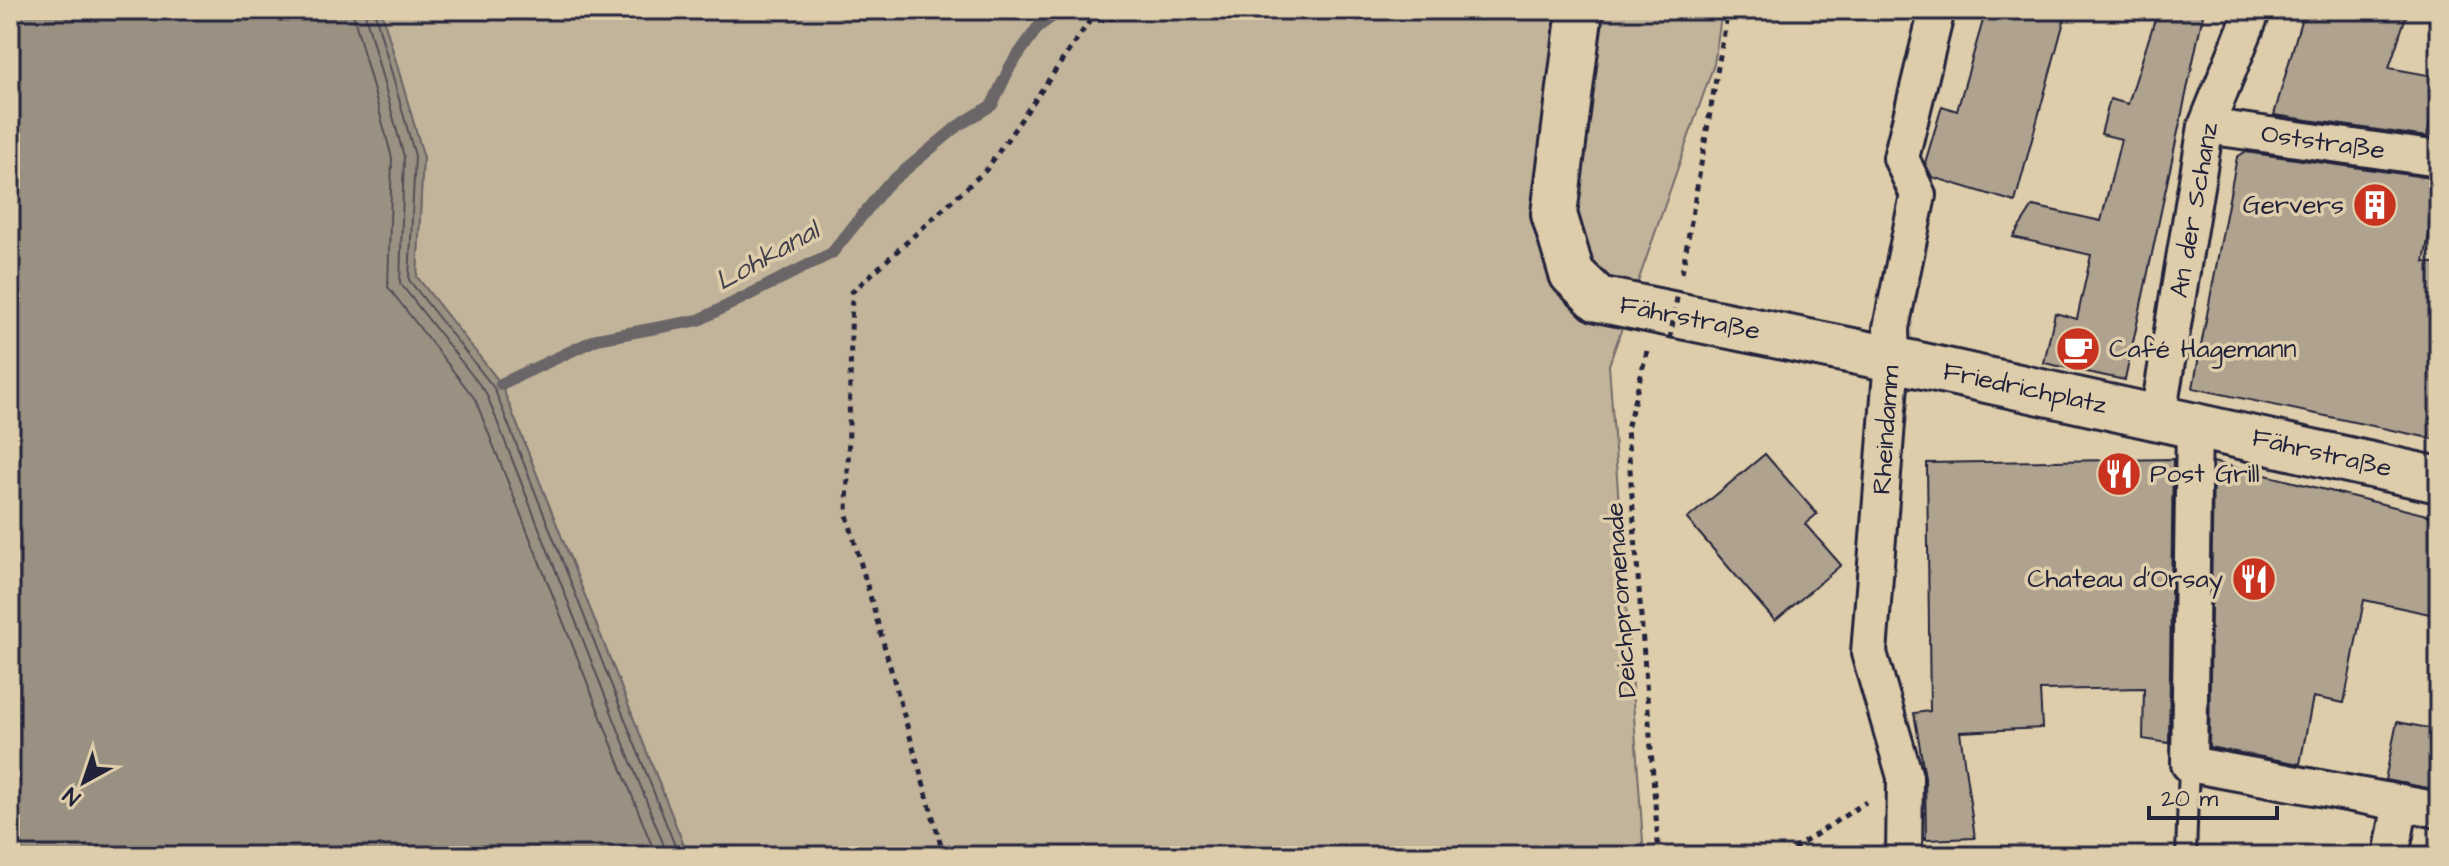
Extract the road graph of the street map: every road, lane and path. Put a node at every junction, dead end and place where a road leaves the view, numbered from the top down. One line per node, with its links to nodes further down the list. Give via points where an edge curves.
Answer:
1 (1161, 10): 19 (path, via 1089,22 986,170 852,292 847,515)
2 (1580, 10): 12 (main road, Fährstraße, via 1554,214 1572,274 1598,299)
3 (1728, 10): 8 (path)
4 (1937, 10): 12 (street, Rheindamm, via 1901,158 1918,195 1891,328)
5 (2253, 10): 6 (street, An der Schanz)
6 (2206, 126): 7 (street, Oststraße); 13 (street, An der Schanz)
7 (2439, 159)
8 (1681, 280)
9 (1678, 292): 10 (path, bridge)
10 (1670, 339)
11 (1649, 344): 20 (path, Deichpromenade, via 1627,429)
12 (1892, 359): 13 (main road, Friedrichplatz); 16 (street, Rheindamm, via 1869,653)
13 (2176, 420): 14 (main road, Fährstraße); 15 (street, An der Schanz)
14 (2439, 480)
15 (2189, 764): 17 (street); 23 (lane)
16 (1905, 777): 21 (path); 22 (street, Rheindamm)
17 (2401, 802): 18 (street); 24 (street)
18 (2439, 810)
19 (944, 856)
20 (1659, 856)
21 (1783, 856)
22 (1904, 856)
23 (2186, 856)
24 (2391, 856)

